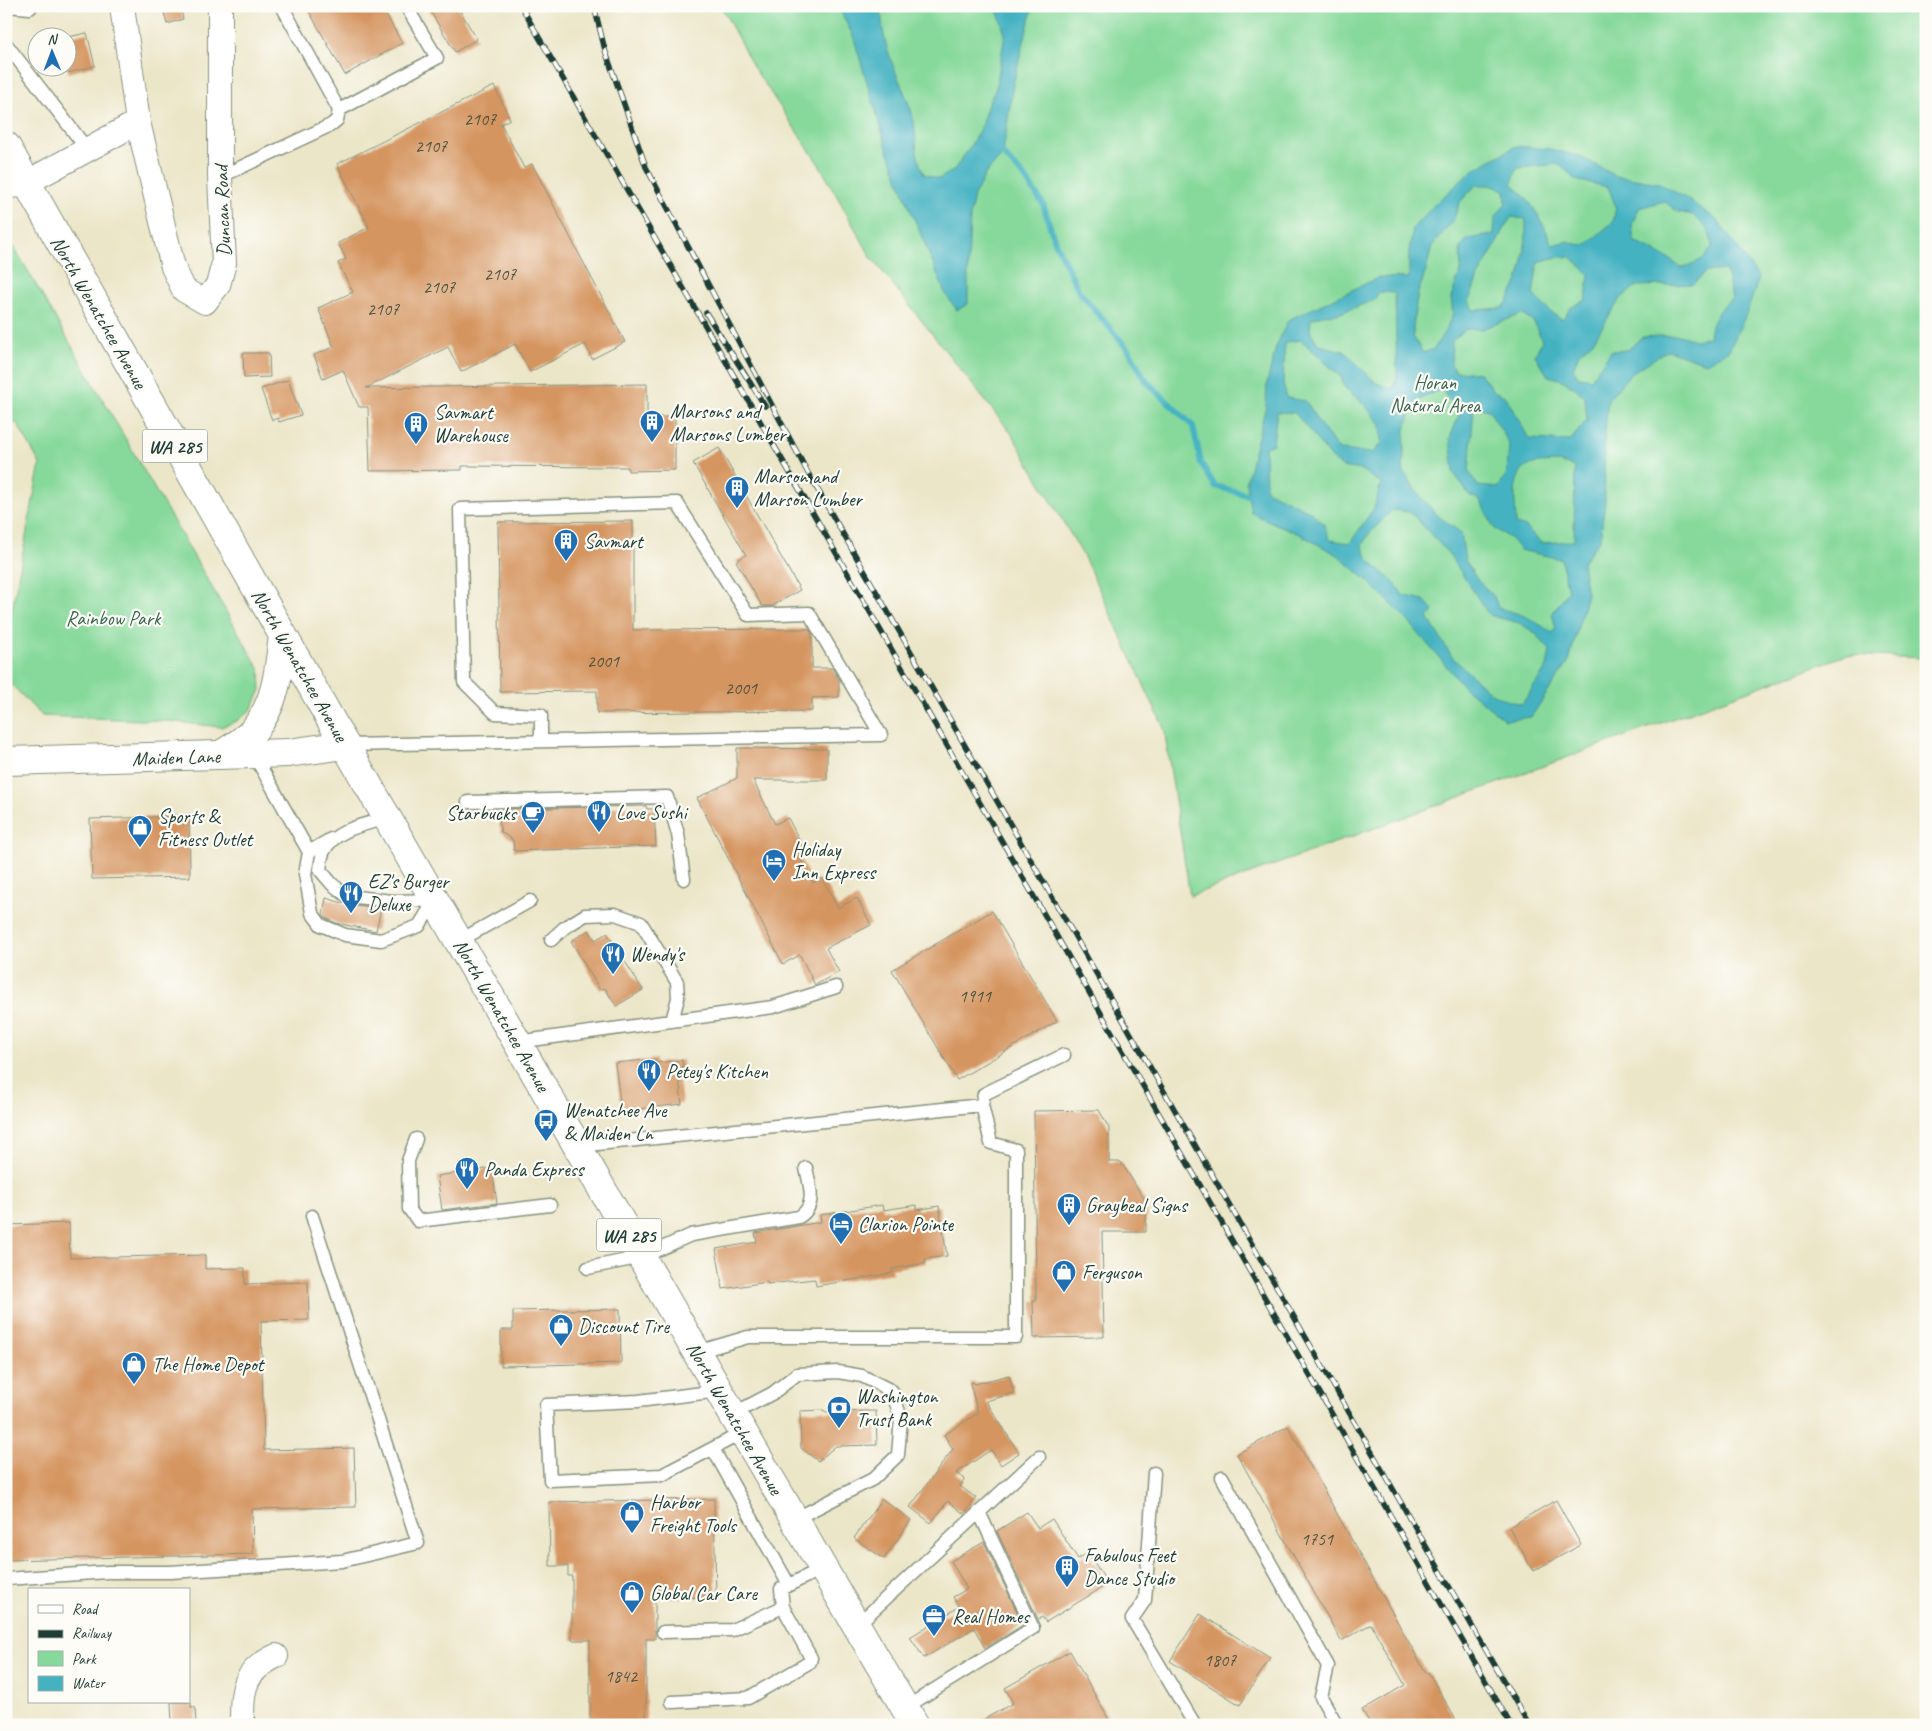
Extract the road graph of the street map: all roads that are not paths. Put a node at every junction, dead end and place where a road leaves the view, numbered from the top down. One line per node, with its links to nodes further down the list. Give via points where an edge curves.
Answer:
1 (7, 6): 6 (lane)
2 (122, 6): 9 (street, Duncan Road)
3 (220, 6): 12 (street, Duncan Road)
4 (282, 6): 8 (lane)
5 (406, 6): 8 (lane, via 437,58)
6 (30, 8)
7 (6, 44): 11 (lane)
8 (339, 110): 12 (lane, via 337,120 331,125)
9 (138, 122): 11 (street); 12 (street, Duncan Road, via 173,267 184,290 205,302 218,285 224,263)
10 (6, 146): 13 (main road, North Wenatchee Avenue / WA 285)
11 (86, 149): 13 (street)
12 (220, 178)
13 (16, 184): 14 (main road, North Wenatchee Avenue / WA 285)
14 (283, 635): 16 (main road, North Wenatchee Avenue / WA 285); 17 (main road, via 279,676 272,700 254,730)
15 (541, 741): 15 (lane, via 821,736 881,736 809,613 748,615 677,503 460,509 464,682 495,713 541,715); 16 (lane)
16 (345, 745): 18 (main road, Maiden Lane); 21 (main road, North Wenatchee Avenue / WA 285)
17 (220, 755): 18 (main road, Maiden Lane); 19 (main road, Maiden Lane)
18 (254, 755): 23 (lane)
19 (6, 761)
20 (468, 802): 24 (lane, via 668,797 678,834)
21 (388, 818): 22 (lane, via 358,826); 25 (main road, North Wenatchee Avenue / WA 285)
22 (331, 839): 23 (lane); 25 (lane, via 323,852 320,870 348,896 392,901)
23 (309, 852): 25 (lane, via 305,874 312,913 322,925 345,935 381,940 419,926)
24 (684, 879)
25 (435, 900): 27 (main road, North Wenatchee Avenue / WA 285)
26 (530, 901): 27 (lane)
27 (459, 940): 31 (main road, North Wenatchee Avenue / WA 285)
28 (551, 940): 30 (lane, via 585,915 615,914 641,923 677,982 678,998)
29 (836, 987): 30 (lane, via 773,1007)
30 (672, 1021): 31 (lane)
31 (517, 1042): 35 (main road, North Wenatchee Avenue / WA 285)
32 (1064, 1055): 33 (lane, via 984,1094)
33 (982, 1105): 35 (lane); 41 (lane, via 991,1143 1016,1150 1016,1337 748,1337)
34 (416, 1139): 37 (lane, via 408,1161 409,1209 418,1221)
35 (578, 1146): 39 (main road, North Wenatchee Avenue / WA 285)
36 (806, 1168): 39 (lane, via 811,1201 806,1213 799,1218 691,1235)
37 (550, 1205)
38 (312, 1216): 51 (lane, via 418,1543 342,1561)
39 (642, 1257): 40 (lane); 41 (main road, North Wenatchee Avenue / WA 285)
40 (588, 1268)
41 (696, 1352): 42 (main road, North Wenatchee Avenue / WA 285)
42 (719, 1391): 43 (main road, North Wenatchee Avenue / WA 285); 44 (lane, via 638,1401 546,1405 550,1480 662,1475)
43 (738, 1423): 44 (lane); 49 (main road, North Wenatchee Avenue / WA 285); 49 (lane, via 797,1374 838,1372 862,1376 892,1391 901,1418 898,1455 873,1479)
44 (713, 1448): 52 (lane)
45 (1039, 1457): 48 (lane)
46 (1154, 1473): 60 (lane, via 1145,1600 1132,1619)
47 (1222, 1477): 61 (lane, via 1328,1666 1322,1697)
48 (979, 1512): 54 (lane); 58 (lane, via 1033,1628)
49 (795, 1519): 50 (main road, North Wenatchee Avenue / WA 285)
50 (823, 1568): 52 (lane); 54 (main road, North Wenatchee Avenue / WA 285)
51 (6, 1579)
52 (790, 1585): 53 (lane, via 781,1589)
53 (783, 1607): 55 (lane, via 732,1630); 57 (lane, via 811,1658 810,1662 748,1698)
54 (857, 1626): 58 (main road, North Wenatchee Avenue / WA 285)
55 (663, 1632)
56 (276, 1656): 59 (street, via 260,1663 248,1679 242,1696)
57 (672, 1702)
58 (910, 1716)
59 (242, 1725)
60 (1195, 1725)
61 (1338, 1725)

